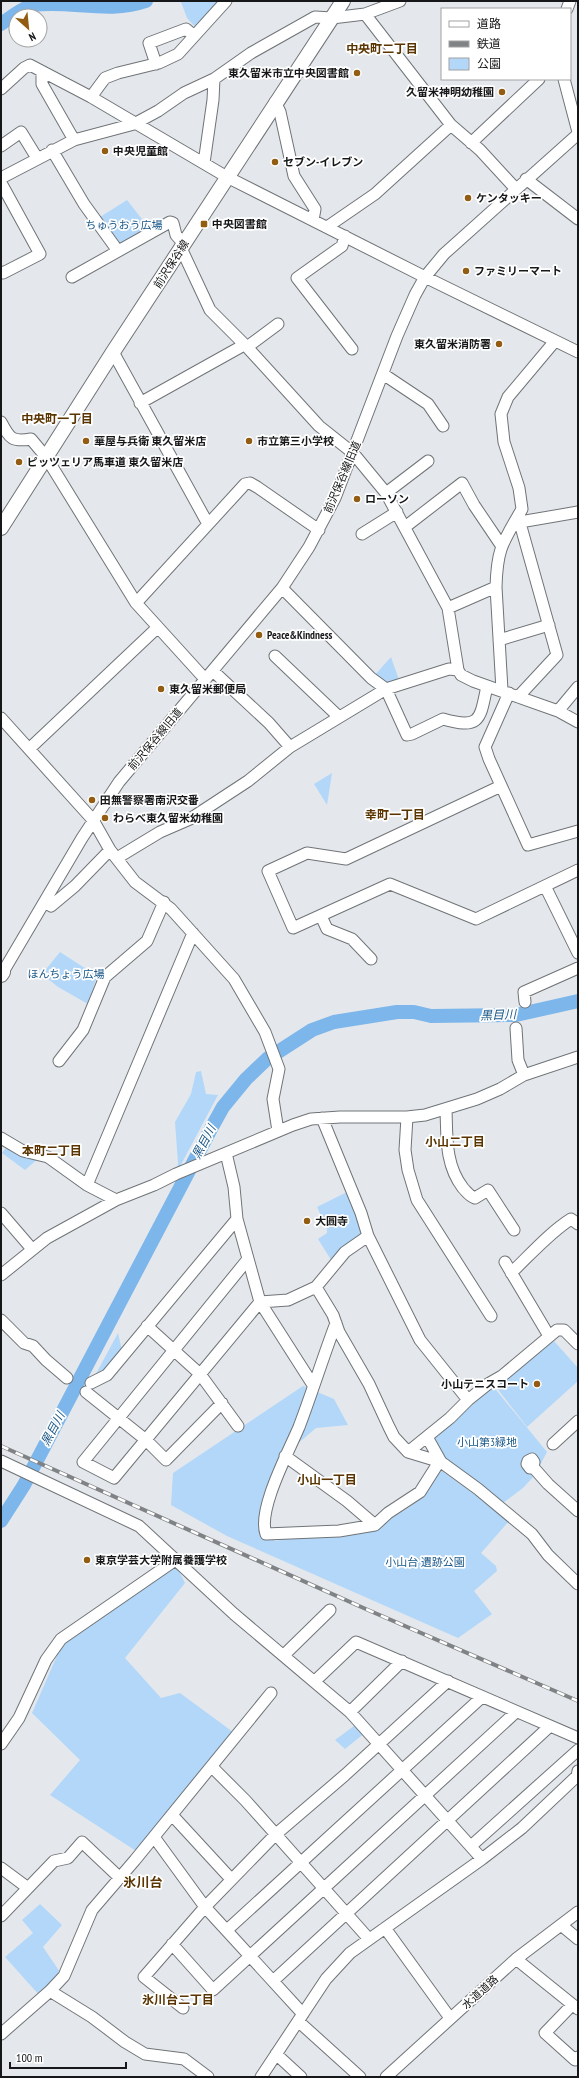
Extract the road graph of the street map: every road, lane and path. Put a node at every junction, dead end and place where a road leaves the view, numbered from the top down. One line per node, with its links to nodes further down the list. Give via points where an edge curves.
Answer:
1 (226, 1): 6 (street)
2 (343, 1): 5 (main road, 前沢保谷線)
3 (400, 1): 4 (street)
4 (365, 14): 5 (street); 16 (street)
5 (332, 18): 9 (street, via 315,18 295,27); 14 (main road, 前沢保谷線)
6 (194, 36): 7 (street, via 178,54); 7 (street, via 186,29 150,43)
7 (156, 64): 13 (street, via 118,72 105,78)
8 (42, 72): 12 (street, via 30,65); 13 (street); 18 (street, via 42,84)
9 (214, 79): 15 (street); 23 (street)
10 (538, 80): 19 (street)
11 (564, 80): 17 (street)
12 (1, 89)
13 (91, 97): 15 (street)
14 (276, 102): 24 (main road, 前沢保谷線); 30 (street, via 294,176 315,209)
15 (134, 124): 18 (street); 23 (street)
16 (451, 125): 19 (street); 31 (street, via 375,194)
17 (578, 133): 26 (street, 前沢保谷線旧道)
18 (74, 140): 21 (street)
19 (471, 143): 28 (street)
20 (1, 146): 22 (street, via 21,132)
21 (52, 150): 22 (street); 34 (street, via 84,204)
22 (37, 158): 25 (street)
23 (204, 163): 24 (street)
24 (227, 177): 30 (street); 33 (main road, 前沢保谷線)
25 (1, 178)
26 (526, 179): 28 (street, 前沢保谷線旧道); 29 (street)
27 (1, 183): 35 (street, via 40,254)
28 (515, 188): 37 (street, 前沢保谷線旧道, via 444,254)
29 (578, 219)
30 (313, 220): 31 (street)
31 (327, 227): 32 (street)
32 (345, 236): 37 (street); 41 (street, via 342,246 297,278)
33 (182, 246): 34 (street, via 173,223 170,222); 40 (street, via 210,310); 43 (main road, 前沢保谷線)
34 (118, 251): 36 (street)
35 (1, 272)
36 (72, 277)
37 (425, 277): 39 (street); 44 (street, 前沢保谷線旧道, via 415,295)
38 (278, 324): 40 (street)
39 (555, 341): 42 (street); 54 (street, via 508,397 501,414 504,442 520,495 522,509)
40 (246, 346): 45 (street); 48 (street, via 319,426)
41 (352, 349)
42 (578, 350)
43 (113, 352): 45 (street); 49 (main road, 前沢保谷線)
44 (383, 374): 46 (street, via 428,404); 48 (street, 前沢保谷線旧道)
45 (140, 403): 55 (street)
46 (443, 426)
47 (3, 430): 49 (street, via 18,441 31,439)
48 (354, 453): 51 (street); 58 (street, 前沢保谷線旧道)
49 (46, 457): 57 (main road, 前沢保谷線); 63 (street)
50 (428, 461): 51 (street)
51 (386, 493): 52 (street)
52 (397, 512): 56 (street); 59 (street)
53 (578, 512): 54 (street)
54 (519, 519): 60 (street); 65 (street)
55 (208, 524): 58 (street, via 245,484 250,483); 63 (street)
56 (405, 527): 60 (street, via 462,483); 64 (street)
57 (1, 528)
58 (319, 530): 62 (street, 前沢保谷線旧道)
59 (362, 534)
60 (500, 545): 61 (street, via 496,565)
61 (496, 587): 64 (street); 67 (street)
62 (282, 588): 70 (street, 前沢保谷線旧道); 73 (street, via 371,678)
63 (136, 603): 66 (street)
64 (448, 608): 69 (street)
65 (549, 625): 67 (street); 74 (street, via 557,655)
66 (157, 628): 70 (street); 80 (street)
67 (499, 640): 74 (street)
68 (275, 656): 76 (street)
69 (458, 670): 71 (street, via 461,675); 73 (street, via 449,669)
70 (209, 675): 79 (street, via 269,723); 82 (street, 前沢保谷線旧道, via 119,782)
71 (486, 686): 73 (street, via 481,716 474,722 461,724 443,719 407,735); 74 (street)
72 (578, 687): 75 (street)
73 (386, 689): 76 (street)
74 (509, 693): 75 (street); 81 (street, via 485,747)
75 (558, 711): 78 (street)
76 (338, 717): 79 (street)
77 (1, 718): 80 (street)
78 (578, 722)
79 (290, 747): 84 (street, via 248,781 190,820)
80 (29, 750): 82 (street)
81 (501, 786): 83 (street, via 528,845); 89 (street, via 346,860 307,853 268,871 293,928)
82 (93, 820): 84 (street); 87 (street, 前沢保谷線旧道)
83 (578, 831)
84 (113, 854): 87 (street, via 51,906); 88 (street, via 135,882)
85 (578, 870): 86 (street)
86 (545, 886): 89 (street, via 476,919 390,884); 91 (street)
87 (45, 901): 94 (street, 前沢保谷線旧道)
88 (164, 902): 90 (street); 98 (street, via 150,937 105,977 83,1030)
89 (321, 916): 92 (street, via 327,929 352,939)
90 (194, 933): 103 (street, via 234,979 269,1043 279,1069 273,1098); 106 (street)
91 (578, 952)
92 (371, 959)
93 (578, 968): 95 (street, via 524,992)
94 (2, 972)
95 (525, 1002)
96 (516, 1028): 99 (street, via 518,1060)
97 (578, 1057): 99 (street)
98 (59, 1061)
99 (524, 1075): 100 (street, via 489,1094)
100 (446, 1109): 101 (street); 111 (street, via 448,1156 455,1177 470,1196 475,1198 488,1190)
101 (407, 1117): 102 (street); 120 (street, via 408,1170 418,1200)
102 (322, 1118): 103 (street); 112 (street)
103 (278, 1130): 105 (street)
104 (1, 1138): 106 (street, via 23,1151 48,1157)
105 (226, 1153): 107 (street); 109 (street, via 234,1187)
106 (87, 1185): 107 (street)
107 (116, 1200): 113 (street)
108 (1, 1213): 113 (street)
109 (236, 1219): 114 (street); 123 (street)
110 (578, 1224): 116 (street, via 571,1219 557,1228)
111 (514, 1230)
112 (368, 1236): 118 (street, via 345,1252); 130 (street, via 420,1340)
113 (32, 1249): 117 (street)
114 (248, 1259): 119 (street); 126 (street)
115 (505, 1262): 116 (street)
116 (511, 1273): 124 (street)
117 (1, 1275)
118 (316, 1287): 119 (street, via 288,1300); 122 (street)
119 (260, 1302): 127 (street); 129 (street)
120 (491, 1316)
121 (1, 1320): 128 (street, via 24,1343 33,1346)
122 (336, 1323): 129 (street); 138 (street, via 394,1437)
123 (146, 1326): 126 (street); 132 (street, via 107,1375 88,1387)
124 (549, 1336): 125 (street, via 561,1329); 130 (street, via 502,1376)
125 (578, 1344)
126 (173, 1349): 127 (street); 132 (street)
127 (200, 1374): 131 (street); 136 (street)
128 (67, 1378)
129 (313, 1385): 139 (street, via 299,1427)
130 (468, 1400): 135 (street)
131 (222, 1403): 134 (street); 136 (street, via 166,1460)
132 (118, 1417): 136 (street); 136 (street, via 83,1462 114,1478)
133 (578, 1421): 137 (street)
134 (238, 1426)
135 (427, 1437): 138 (street); 141 (street)
136 (146, 1440)
137 (553, 1444)
138 (408, 1452): 141 (street)
139 (285, 1456): 144 (street, via 347,1501); 144 (street, via 266,1517 266,1534 339,1531)
140 (1, 1461): 145 (street, via 134,1523)
141 (440, 1462): 144 (street, via 420,1492); 146 (street, via 514,1518)
142 (533, 1467): 143 (street)
143 (578, 1511)
144 (375, 1525)
145 (174, 1561): 148 (street); 158 (street, via 61,1639 46,1660 19,1718)
146 (578, 1584)
147 (330, 1610): 148 (street)
148 (284, 1655): 150 (street)
149 (402, 1662): 150 (street, via 356,1642); 151 (street); 154 (street)
150 (315, 1681): 154 (street)
151 (448, 1681): 153 (street); 159 (street)
152 (271, 1693): 161 (street)
153 (482, 1697): 155 (street); 162 (street)
154 (350, 1712): 159 (street)
155 (516, 1712): 156 (street); 164 (street)
156 (550, 1726): 157 (street); 166 (street)
157 (578, 1738)
158 (1, 1744)
159 (379, 1744): 162 (street); 167 (street)
160 (578, 1750): 169 (street)
161 (212, 1767): 165 (street); 167 (street)
162 (402, 1770): 164 (street); 171 (street)
163 (578, 1775): 170 (street, via 522,1828)
164 (425, 1795): 166 (street); 176 (street)
165 (172, 1815): 168 (street); 174 (street)
166 (448, 1821): 169 (street); 179 (street)
167 (275, 1835): 171 (street); 174 (street)
168 (154, 1837): 173 (street); 177 (street)
169 (471, 1846): 170 (street)
170 (482, 1859): 182 (street)
171 (301, 1863): 176 (street); 183 (street)
172 (1, 1868): 175 (street)
173 (120, 1878): 175 (street, via 82,1842 68,1858 54,1861); 190 (street, via 92,1910 70,1967)
174 (231, 1879): 177 (street)
175 (28, 1888): 180 (street)
176 (324, 1889): 179 (street); 187 (street)
177 (205, 1907): 183 (street); 186 (street)
178 (578, 1912): 181 (street, 水道道路)
179 (346, 1914): 184 (street); 189 (street)
180 (1, 1916)
181 (561, 1925): 185 (street); 188 (street, 水道道路)
182 (385, 1928): 184 (street); 194 (street)
183 (227, 1930): 187 (street)
184 (369, 1939): 193 (street, via 339,1964)
185 (578, 1939)
186 (172, 1944): 187 (street, via 213,1990); 191 (street, via 144,1977)
187 (250, 1956): 189 (street)
188 (516, 1959): 192 (street); 194 (street, 水道道路)
189 (273, 1981): 193 (street)
190 (50, 1991): 195 (street); 198 (street, via 146,2054 184,2059)
191 (183, 2008)
192 (575, 2008): 197 (street, via 545,2033 575,2060)
193 (301, 2017): 196 (street); 201 (street)
194 (450, 2018): 202 (street, 水道道路)
195 (1, 2034)
196 (276, 2054): 199 (street); 200 (street)
197 (578, 2057)
198 (208, 2077)
199 (261, 2077)
200 (301, 2077)
201 (360, 2077)
202 (386, 2077)

